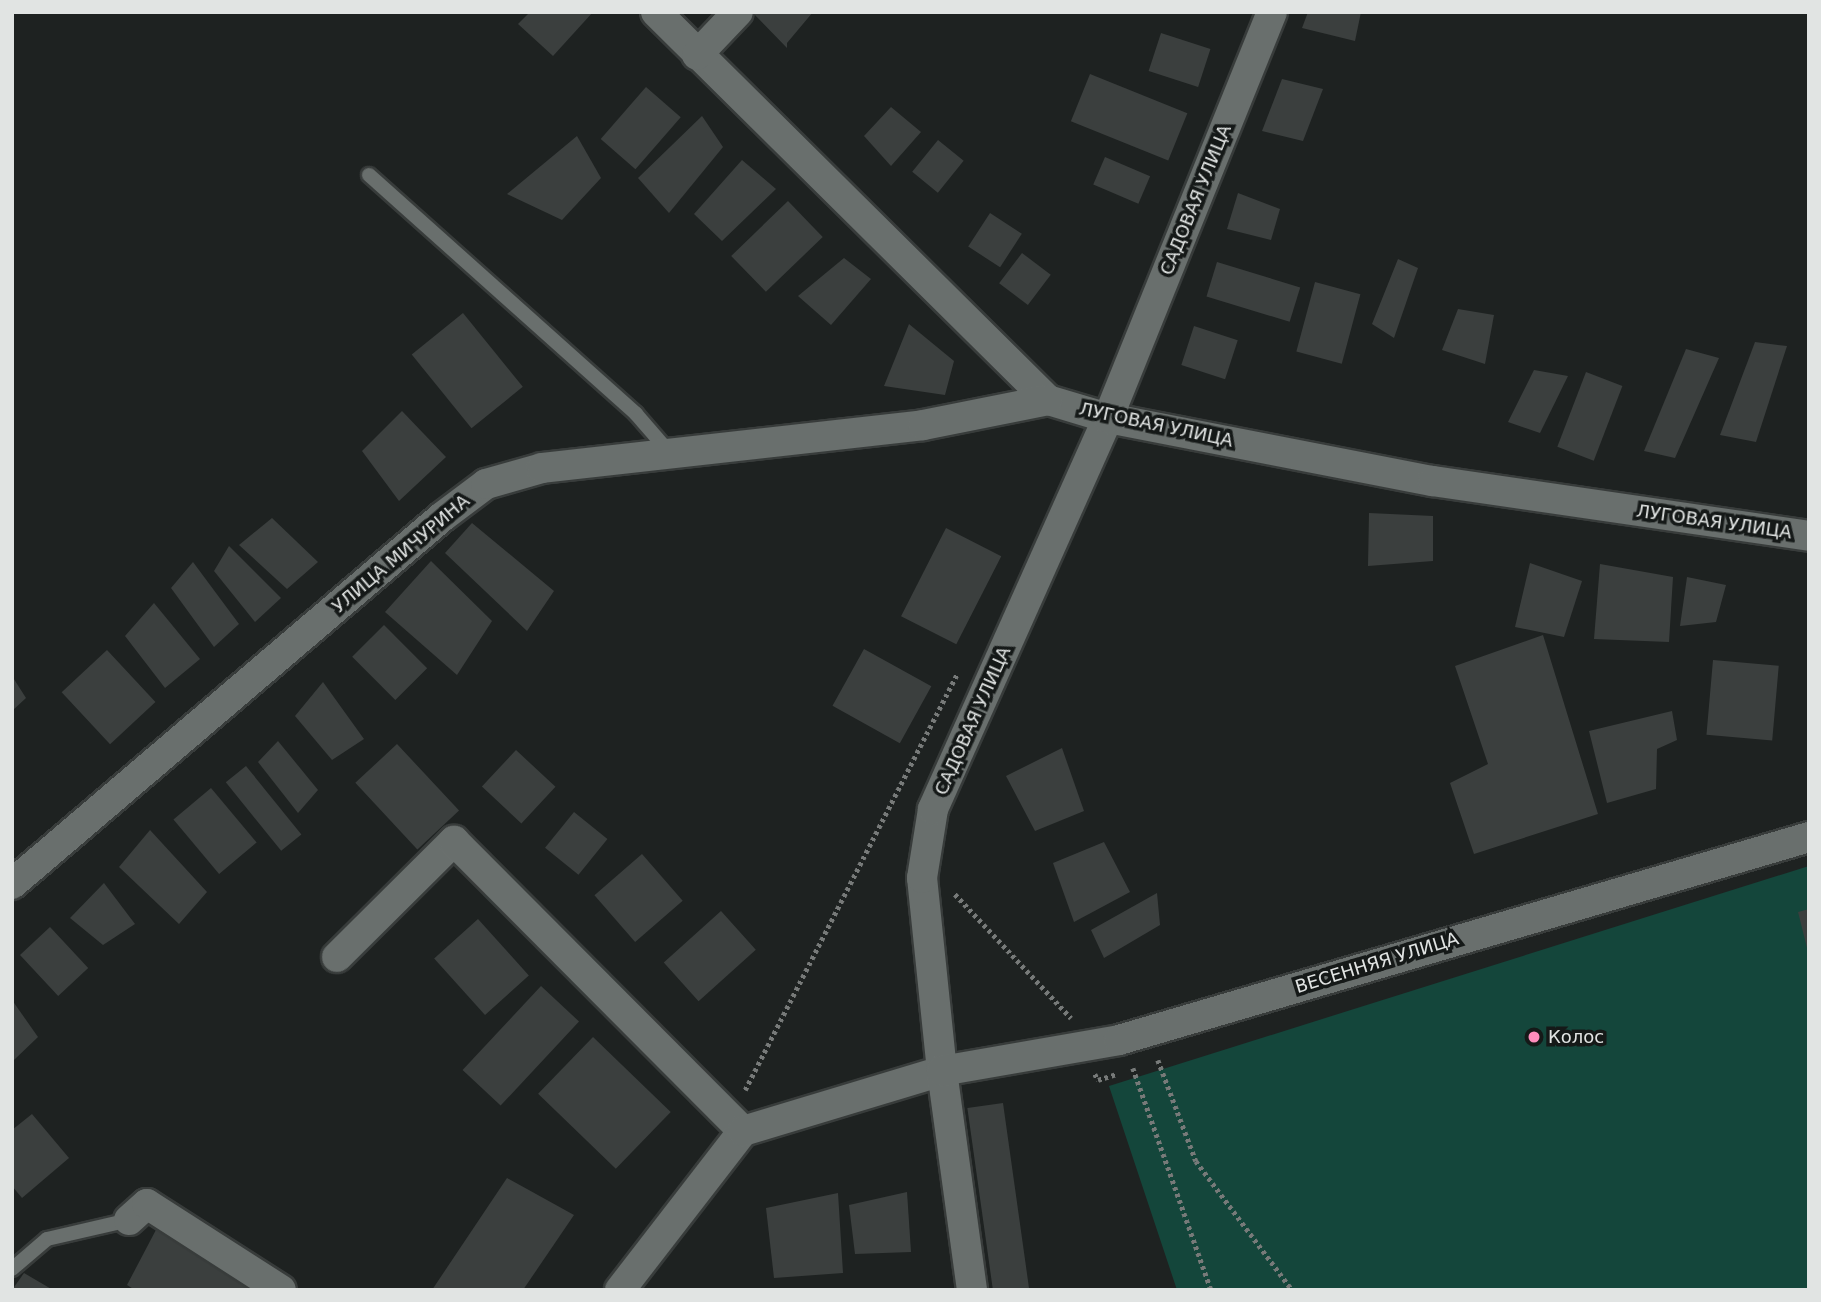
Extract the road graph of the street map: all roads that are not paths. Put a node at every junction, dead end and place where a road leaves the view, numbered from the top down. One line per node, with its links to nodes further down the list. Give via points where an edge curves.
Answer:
1 (656, 12): 4 (street, ЛУГОВАЯ УЛИЦА)
2 (738, 12): 4 (street)
3 (1272, 12): 7 (street, САДОВАЯ УЛИЦА)
4 (697, 55): 6 (street, ЛУГОВАЯ УЛИЦА)
5 (369, 175): 8 (lane, via 636,414)
6 (1048, 400): 7 (street, ЛУГОВАЯ УЛИЦА); 8 (street, УЛИЦА МИЧУРИНА, via 923,425)
7 (1108, 418): 9 (street, ЛУГОВАЯ УЛИЦА, via 1433,481); 13 (street, САДОВАЯ УЛИЦА, via 933,809 922,878)
8 (670, 453): 11 (street, УЛИЦА МИЧУРИНА, via 542,468 486,484)
9 (1809, 536)
10 (1809, 837): 13 (street, ВЕСЕННЯЯ УЛИЦА, via 1119,1040)
11 (12, 884)
12 (337, 957): 14 (street, via 454,841)
13 (942, 1071): 14 (street); 19 (street, САДОВАЯ УЛИЦА)
14 (735, 1123): 18 (street)
15 (129, 1220): 16 (lane, via 47,1239); 17 (street, via 146,1204)
16 (12, 1269)
17 (281, 1290)
18 (620, 1290)
19 (972, 1290)

